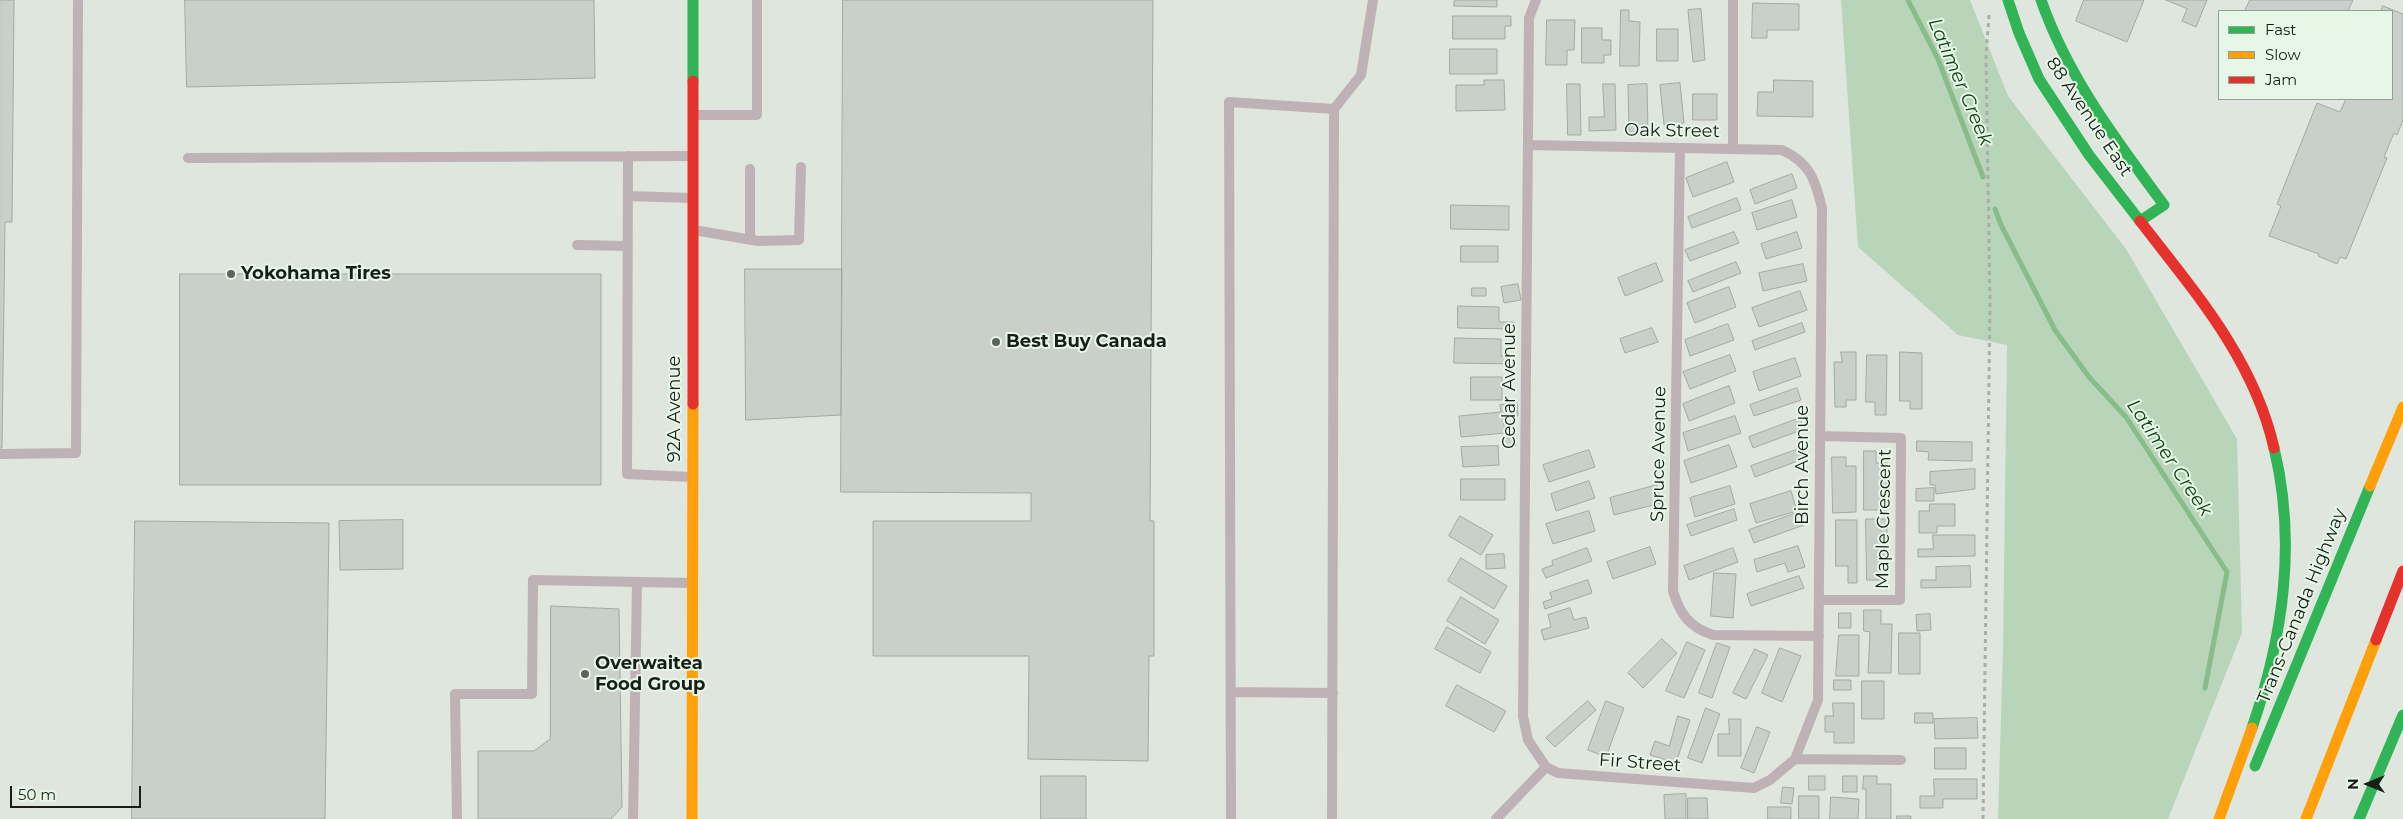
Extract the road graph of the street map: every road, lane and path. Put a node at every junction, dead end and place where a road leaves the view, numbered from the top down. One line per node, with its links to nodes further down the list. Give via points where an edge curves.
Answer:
1 (78, 0): 30 (lane, via 76,453)
2 (693, 0): 11 (main road, 92A Avenue)
3 (757, 0): 11 (lane, via 757,115)
4 (1373, 0): 10 (lane, via 1361,75)
5 (1536, 0): 12 (lane, Cedar Avenue, via 1529,18)
6 (1733, 0): 14 (lane)
7 (2008, 0): 23 (main road, 88 Avenue East, via 2039,79 2089,155)
8 (2041, 0): 23 (main road, 88 Avenue East, via 2060,52 2080,87 2164,206)
9 (1989, 9): 50 (path, via 1986,56 1990,302)
10 (1334, 109): 37 (lane, via 1229,102); 38 (lane)
11 (693, 115): 16 (main road, 92A Avenue)
12 (1528, 145): 13 (lane, Oak Street); 42 (lane, Cedar Avenue, via 1523,716 1528,740)
13 (1680, 148): 14 (lane, Oak Street); 36 (lane, Spruce Avenue, via 1673,591 1688,622 1699,630 1713,634)
14 (1733, 148): 20 (lane, Oak Street, via 1782,150 1797,157)
15 (628, 156): 16 (lane); 17 (lane); 21 (lane)
16 (693, 156): 22 (main road, 92A Avenue)
17 (188, 158)
18 (801, 167): 25 (lane, via 800,240)
19 (750, 169): 25 (lane)
20 (1809, 170): 29 (lane, Birch Avenue, via 1822,208)
21 (628, 196): 22 (lane); 27 (lane)
22 (693, 198): 24 (main road, 92A Avenue)
23 (2140, 221): 51 (main road, 88 Avenue East, via 2240,358 2265,416 2280,469 2287,515 2288,561 2284,600 2269,673)
24 (693, 230): 25 (lane); 31 (main road, 92A Avenue)
25 (750, 240)
26 (577, 245): 27 (lane)
27 (628, 246): 31 (lane, via 627,474)
28 (2403, 407): 43 (main road, Trans-Canada Highway)
29 (1820, 436): 35 (lane, Birch Avenue); 35 (lane, Maple Crescent, via 1901,438 1901,448 1900,600)
30 (0, 454)
31 (692, 477): 33 (main road, 92A Avenue)
32 (2403, 571): 52 (main road)
33 (693, 582): 34 (lane); 46 (main road, 92A Avenue)
34 (637, 583): 44 (lane, via 533,580 532,694 455,694); 45 (lane)
35 (1819, 600): 36 (lane, Birch Avenue)
36 (1819, 636): 40 (lane, Birch Avenue, via 1818,700)
37 (1231, 692): 38 (lane); 47 (lane)
38 (1332, 693): 48 (lane)
39 (2403, 715): 53 (main road)
40 (1795, 760): 41 (lane); 42 (lane, Fir Street, via 1754,788 1558,773)
41 (1902, 760)
42 (1546, 767): 49 (lane)
43 (2252, 774)
44 (457, 819)
45 (633, 819)
46 (692, 819)
47 (1231, 819)
48 (1332, 819)
49 (1496, 819)
50 (1982, 819)
51 (2219, 819)
52 (2306, 819)
53 (2359, 819)

